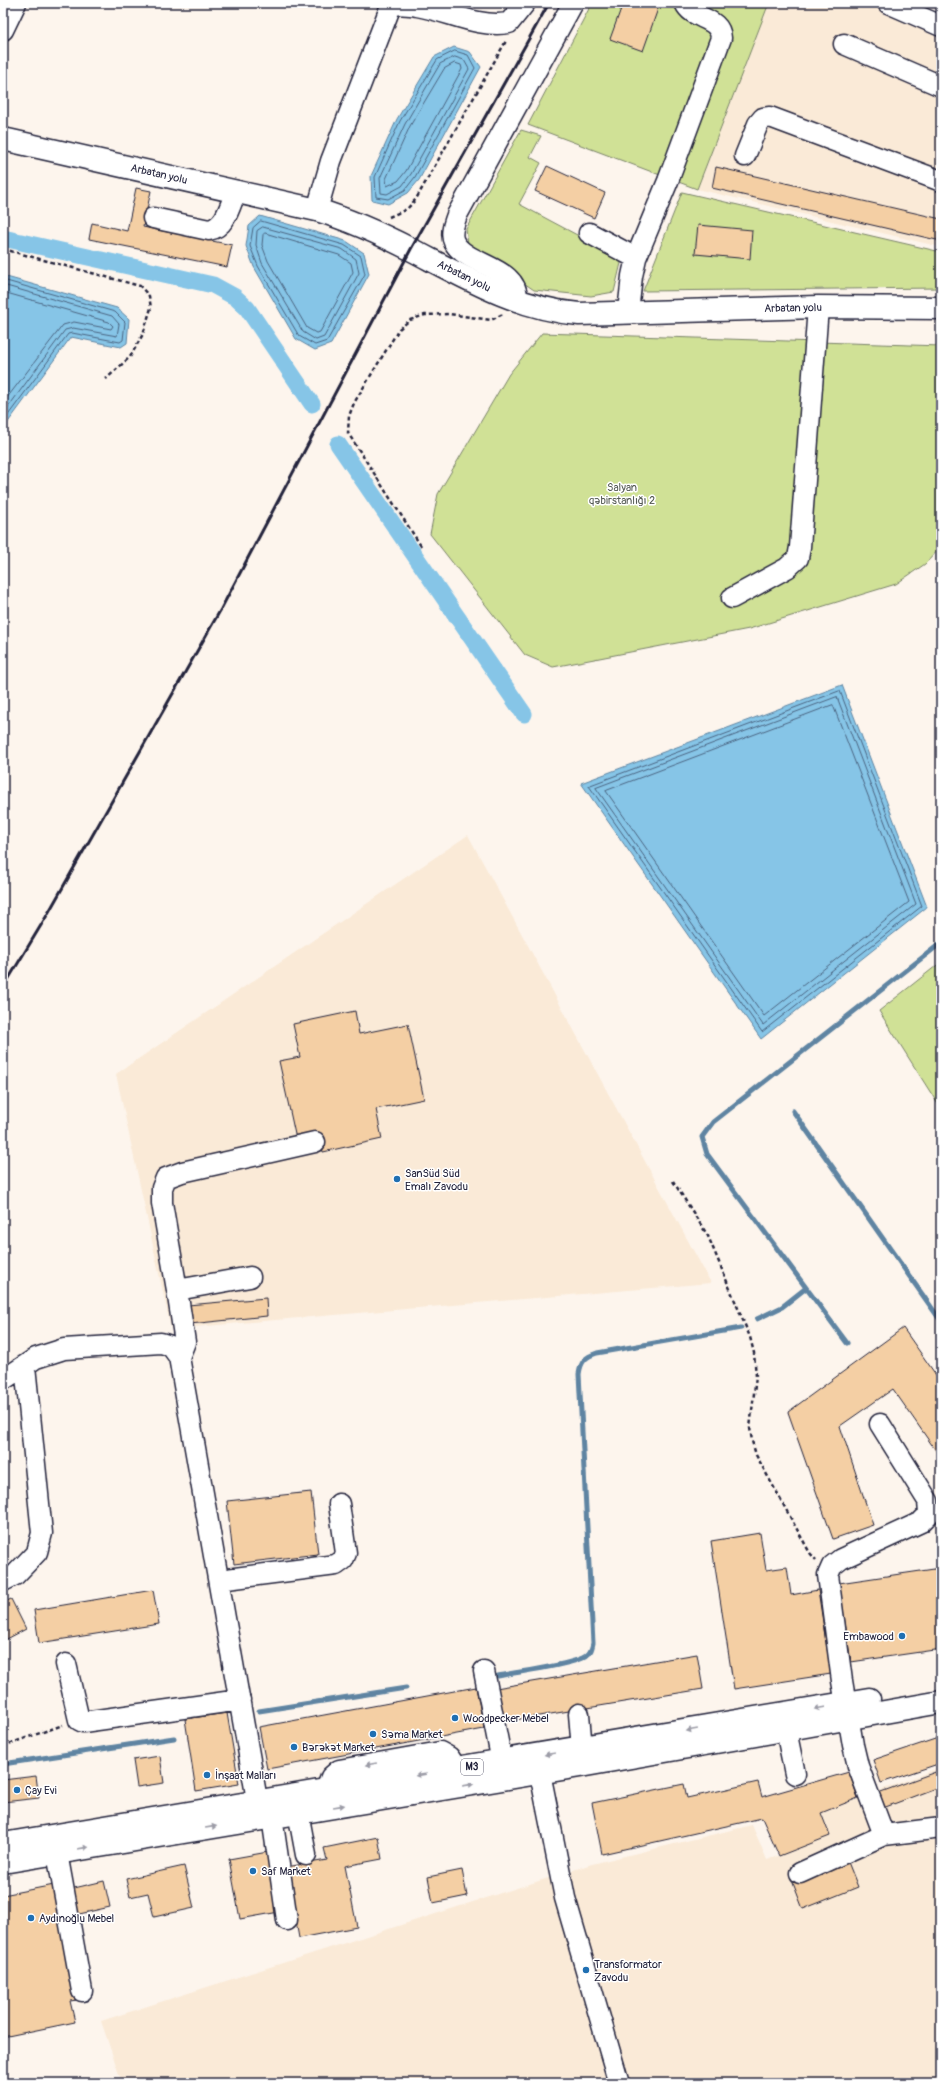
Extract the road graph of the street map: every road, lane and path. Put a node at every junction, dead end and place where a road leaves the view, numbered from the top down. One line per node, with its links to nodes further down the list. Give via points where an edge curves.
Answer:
1 (16, 3): 9 (street)
2 (525, 3): 7 (street)
3 (573, 3): 22 (street, via 456,215 452,229 454,242 465,253 509,280 515,287)
4 (686, 3): 21 (street, via 693,13 715,23 720,30 721,38 668,181)
5 (888, 3): 8 (street)
6 (392, 4): 7 (street, via 416,6 466,21 497,25); 16 (street, via 331,161)
7 (509, 23): 17 (path, via 503,48 424,187 407,209 395,216)
8 (941, 26)
9 (3, 30)
10 (844, 44): 11 (street)
11 (941, 86)
12 (3, 139): 15 (main road, Arbatan yolu)
13 (745, 156): 14 (street, via 758,124 763,118 770,117)
14 (941, 181)
15 (236, 191): 16 (main road, Arbatan yolu); 18 (street, via 222,224 217,229 210,230)
16 (317, 210): 22 (main road, Arbatan yolu, via 372,230)
17 (387, 217)
18 (153, 218)
19 (589, 233): 21 (street)
20 (3, 249): 26 (path, via 140,286 149,296 151,308 143,334 130,357)
21 (636, 258): 25 (street)
22 (517, 301): 25 (main road, Arbatan yolu, via 559,312); 27 (path, via 504,313 491,320 449,314 425,315 410,320 399,329 349,416 348,432)
23 (818, 308): 24 (main road, Arbatan yolu); 25 (main road, Arbatan yolu); 28 (street, via 798,558 788,568)
24 (941, 308)
25 (628, 312)
26 (106, 379)
27 (421, 546)
28 (732, 598)
29 (315, 1142): 32 (street, via 182,1172 166,1178 162,1188 162,1203)
30 (673, 1181): 38 (path, via 708,1236 750,1337 756,1376 750,1428 756,1455 810,1553)
31 (250, 1277): 32 (street)
32 (177, 1290): 33 (street, via 185,1342)
33 (179, 1357): 34 (street, via 171,1346 161,1343 50,1352); 39 (street)
34 (24, 1366): 35 (street); 40 (street, via 42,1532 37,1552 15,1575)
35 (3, 1380)
36 (880, 1424): 38 (street, via 928,1500 929,1514 921,1522 841,1560 832,1566)
37 (339, 1504): 39 (street, via 346,1553 343,1560 336,1565)
38 (828, 1575): 46 (street)
39 (219, 1580): 44 (street)
40 (3, 1581)
41 (66, 1664): 48 (street)
42 (484, 1671): 52 (street)
43 (941, 1687): 46 (main road, M3)
44 (240, 1700): 48 (street, via 83,1722); 56 (street)
45 (941, 1702): 46 (main road)
46 (847, 1711): 49 (main road); 51 (main road, M3, one-way to 51); 58 (street, via 858,1766)
47 (579, 1714): 51 (street)
48 (79, 1720): 50 (path)
49 (786, 1730): 53 (main road); 54 (street)
50 (3, 1746)
51 (582, 1749): 52 (main road, M3, one-way to 52)
52 (502, 1762): 56 (main road, M3, one-way to 56, via 326,1790)
53 (540, 1773): 55 (main road, one-way to 53); 66 (street, via 565,1898)
54 (795, 1774)
55 (298, 1812): 56 (main road); 61 (street)
56 (263, 1813): 59 (main road, M3); 60 (main road, one-way to 56); 64 (street)
57 (941, 1828): 58 (street)
58 (884, 1835): 63 (street)
59 (3, 1844)
60 (58, 1853): 62 (main road); 65 (street)
61 (306, 1855)
62 (3, 1862)
63 (800, 1873)
64 (287, 1920)
65 (82, 1991)
66 (618, 2083)

